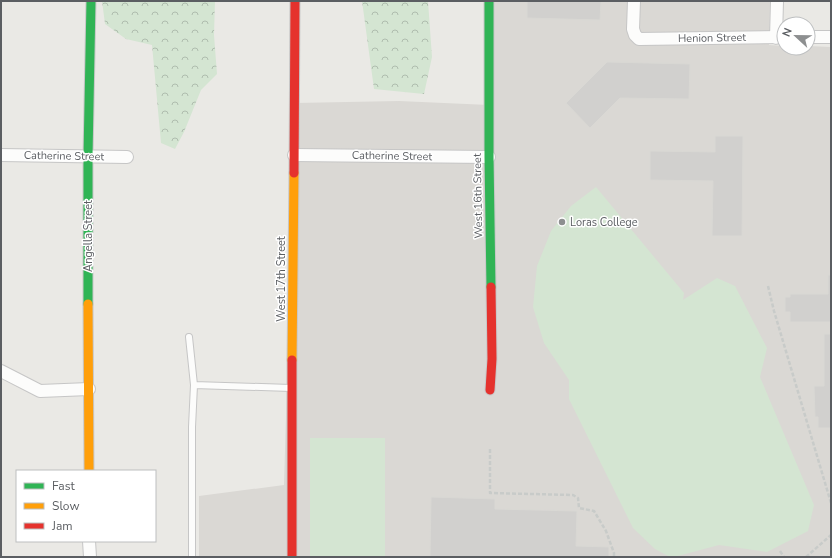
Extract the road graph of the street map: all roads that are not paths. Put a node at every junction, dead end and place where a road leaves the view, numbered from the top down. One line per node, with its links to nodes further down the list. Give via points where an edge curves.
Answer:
1 (91, 1): 12 (street, Angella Street)
2 (295, 1): 11 (street, West 17th Street)
3 (489, 1): 14 (street, West 16th Street)
4 (634, 1): 8 (street, Henion Street, via 634,29 639,39)
5 (777, 1): 6 (street)
6 (778, 16)
7 (831, 37): 9 (street)
8 (776, 38)
9 (816, 38)
10 (1, 155): 12 (street, Catherine Street)
11 (294, 155): 14 (street, Catherine Street); 18 (street, West 17th Street)
12 (88, 156): 13 (street, Catherine Street); 19 (street, Angella Street)
13 (127, 157)
14 (490, 157): 20 (street, West 16th Street)
15 (189, 336): 17 (lane)
16 (1, 371): 19 (street, via 40,391)
17 (194, 385): 18 (lane); 24 (lane)
18 (292, 388): 25 (street, West 17th Street)
19 (89, 390): 21 (street, Angella Street)
20 (490, 390)
21 (89, 470)
22 (90, 542): 23 (street)
23 (90, 557)
24 (192, 557)
25 (292, 557)

